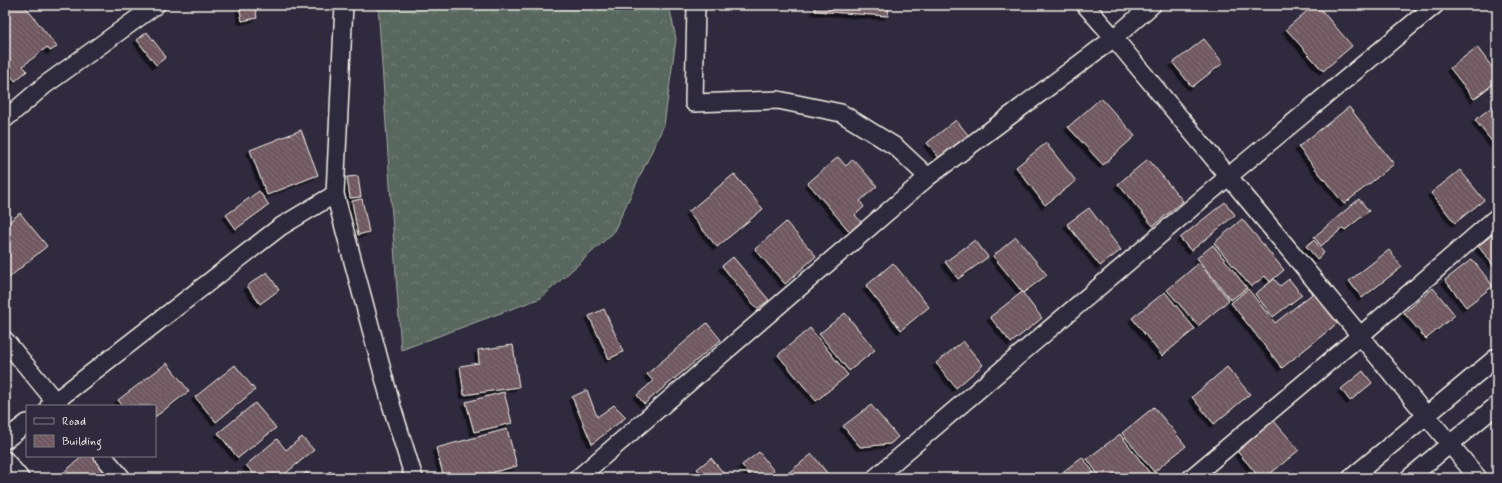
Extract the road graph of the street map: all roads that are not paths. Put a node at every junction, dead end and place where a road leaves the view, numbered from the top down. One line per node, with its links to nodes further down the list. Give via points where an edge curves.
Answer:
1 (156, 5): 8 (street, via 45,85)
2 (344, 5): 11 (street)
3 (696, 5): 10 (street, via 694,103 778,100 841,113 896,147)
4 (1085, 5): 7 (street)
5 (1152, 5): 7 (street)
6 (1435, 5): 9 (street)
7 (1114, 38): 9 (street); 10 (street)
8 (5, 119)
9 (1229, 176): 13 (street); 28 (street)
10 (928, 177): 27 (street)
11 (335, 194): 16 (street, via 280,227); 26 (street, via 391,404)
12 (1497, 217): 13 (street)
13 (1360, 335): 18 (street); 29 (street)
14 (5, 340): 16 (street)
15 (1497, 357): 18 (street)
16 (54, 404)
17 (1497, 405): 21 (street)
18 (1427, 415): 21 (street); 30 (street)
19 (26, 424): 20 (street)
20 (5, 440)
21 (1450, 444): 31 (street); 32 (street)
22 (104, 457): 25 (street)
23 (5, 460): 24 (street)
24 (20, 478)
25 (122, 478)
26 (414, 478)
27 (578, 478)
28 (875, 478)
29 (1191, 478)
30 (1351, 478)
31 (1409, 478)
32 (1478, 478)

